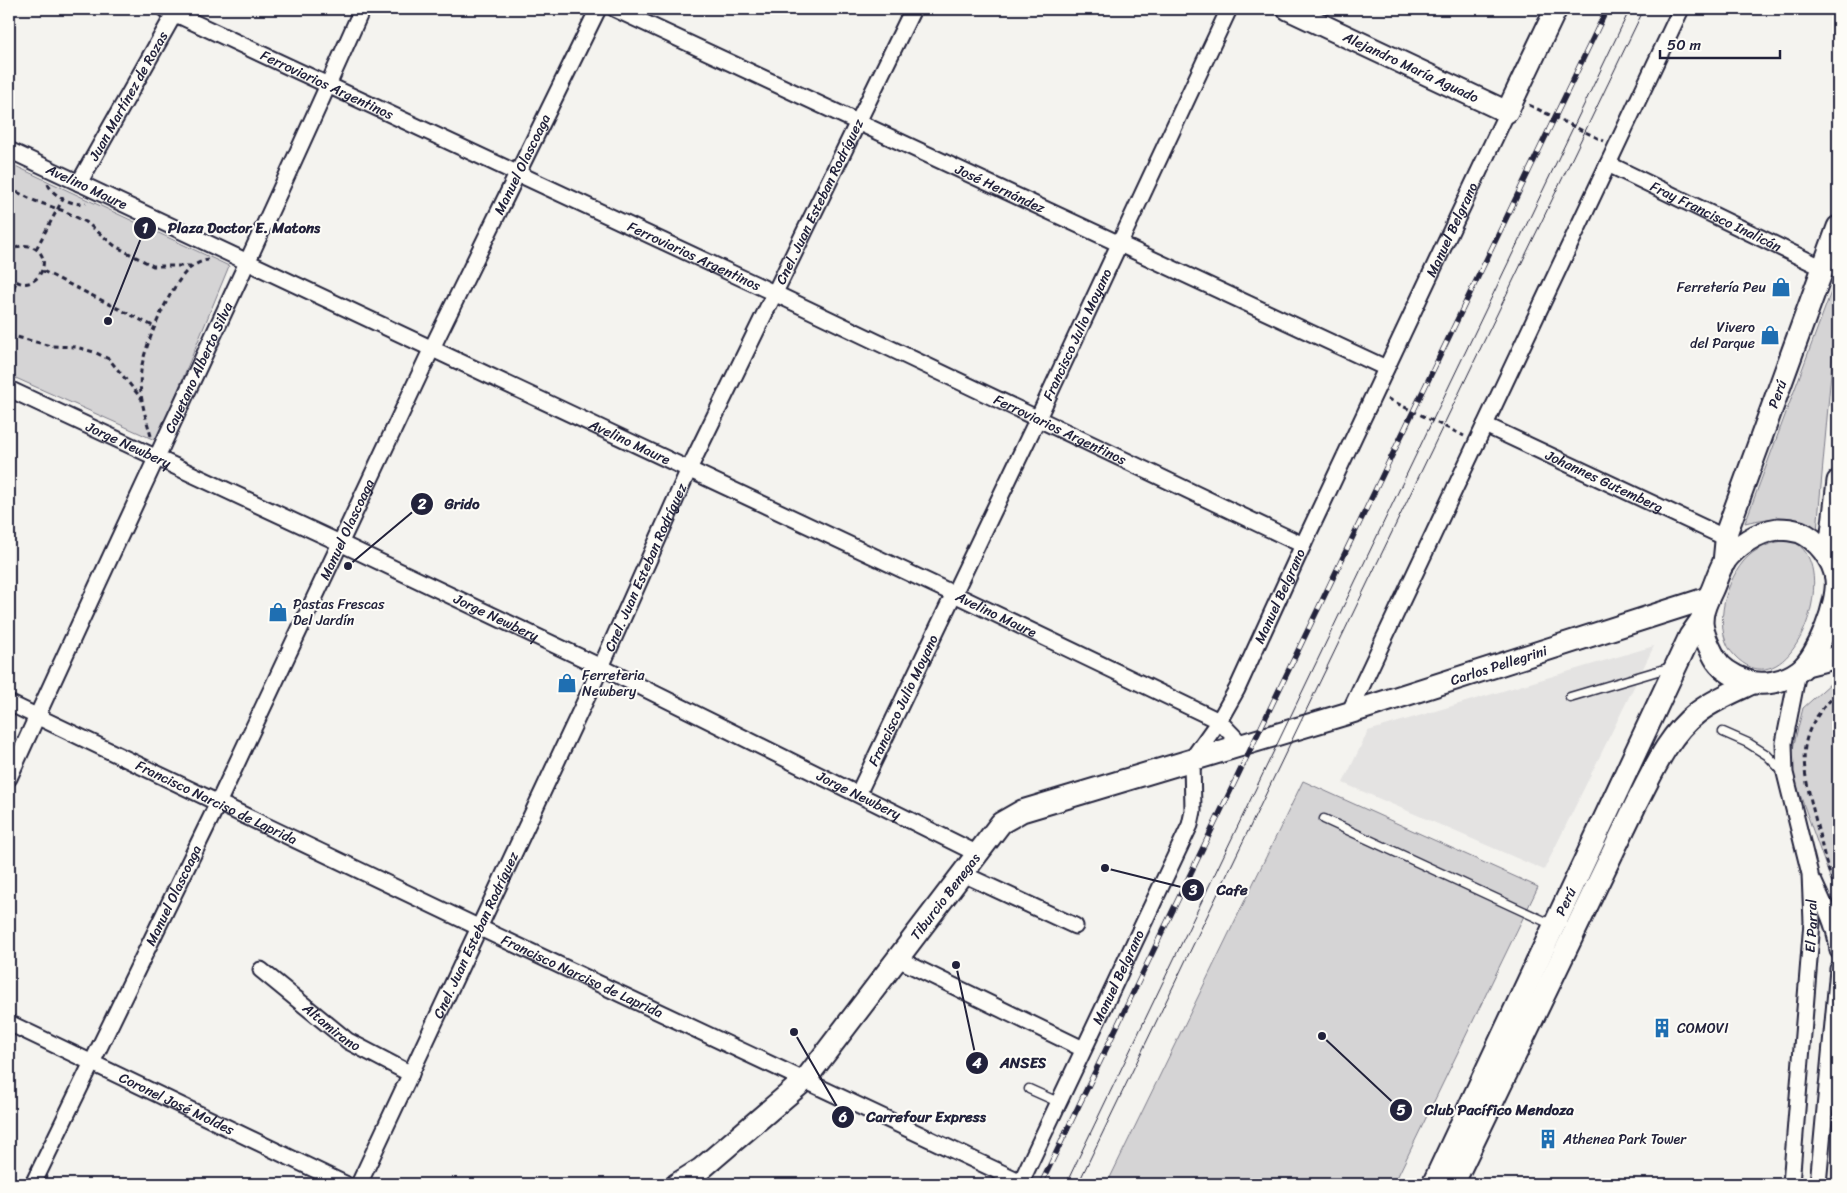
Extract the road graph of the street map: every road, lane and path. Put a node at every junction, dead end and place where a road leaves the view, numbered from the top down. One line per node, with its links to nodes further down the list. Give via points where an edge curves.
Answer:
1 (362, 9): 10 (street, Cayetano Alberto Silva)
2 (598, 9): 16 (street, Manuel Olascoaga)
3 (615, 9): 12 (street, José Hernández)
4 (913, 9): 12 (street, Cnel. Juan Esteban Rodríguez)
5 (1229, 9): 22 (street, Francisco Julio Moyano)
6 (1288, 9): 11 (main road, Alejandro María Aguado)
7 (1556, 9): 11 (main road, Manuel Belgrano)
8 (1681, 9): 13 (street)
9 (172, 10): 10 (street, Ferroviarios Argentinos); 17 (street, Juan Martínez de Rozas)
10 (328, 85): 16 (street, Ferroviarios Argentinos); 26 (street, Cayetano Alberto Silva)
11 (1510, 105): 13 (path); 37 (street, Manuel Belgrano)
12 (858, 122): 22 (street, José Hernández); 32 (street, Cnel. Juan Esteban Rodríguez)
13 (1616, 146): 15 (street)
14 (9, 150): 17 (street, Avelino Maure)
15 (1608, 164): 28 (street, Fray Francisco Inalicán); 42 (street)
16 (518, 174): 32 (street, Ferroviarios Argentinos); 36 (street, Manuel Olascoaga)
17 (79, 183): 26 (street, Avelino Maure)
18 (9, 188): 20 (path)
19 (64, 199): 20 (path)
20 (58, 208): 23 (path); 27 (path, via 86,222 115,246 153,266)
21 (1838, 227): 28 (main road, Perú)
22 (1118, 243): 37 (street, José Hernández); 41 (street, Francisco Julio Moyano)
23 (36, 249): 24 (path, via 24,245); 29 (path, via 43,259)
24 (9, 254)
25 (210, 260): 27 (path, via 202,260)
26 (248, 261): 36 (street, Avelino Maure); 44 (street, Cayetano Alberto Silva)
27 (194, 266): 34 (path, via 185,272)
28 (1823, 268): 47 (main road, Perú)
29 (43, 271): 31 (path, via 29,283); 34 (path)
30 (9, 274): 31 (path)
31 (17, 282): 33 (path)
32 (774, 293): 41 (street, Ferroviarios Argentinos); 45 (street, Cnel. Juan Esteban Rodríguez)
33 (9, 296)
34 (156, 327): 40 (path, via 140,372)
35 (9, 335): 40 (path, via 51,346 76,347 109,359)
36 (432, 348): 45 (street, Avelino Maure); 48 (street, Manuel Olascoaga)
37 (1386, 368): 39 (street, Manuel Belgrano)
38 (9, 389): 44 (street, Jorge Newbery)
39 (1374, 392): 43 (path); 49 (street, Manuel Belgrano)
40 (141, 399): 44 (path)
41 (1038, 418): 49 (street, Ferroviarios Argentinos); 53 (street, Francisco Julio Moyano)
42 (1485, 425): 43 (street); 47 (street, Johannes Gutemberg)
43 (1477, 442): 64 (street)
44 (156, 457): 48 (street, Jorge Newbery); 65 (street, Cayetano Alberto Silva)
45 (689, 469): 53 (street, Avelino Maure); 58 (street, Cnel. Juan Esteban Rodríguez)
46 (1838, 481): 50 (main road)
47 (1726, 538): 51 (main road, Perú)
48 (340, 543): 58 (street, Jorge Newbery); 74 (street, Manuel Olascoaga)
49 (1302, 545): 66 (street, Manuel Belgrano, via 1237,689)
50 (1829, 558): 51 (main road, via 1801,533 1778,529 1767,530 1751,538 1736,548); 52 (main road)
51 (1724, 563): 54 (main road)
52 (1837, 580): 59 (main road, via 1828,625)
53 (954, 594): 66 (street, Avelino Maure); 73 (street, Francisco Julio Moyano)
54 (1708, 598): 55 (main road); 64 (main road, Carlos Pellegrini)
55 (1702, 619): 57 (main road, Perú); 60 (main road, via 1708,644 1717,661 1734,676)
56 (1838, 657): 59 (main road)
57 (1676, 665): 62 (lane); 83 (main road, Perú)
58 (601, 667): 73 (street, Jorge Newbery); 84 (street, Cnel. Juan Esteban Rodríguez)
59 (1802, 668): 60 (main road, via 1781,680); 71 (street, El Parral, via 1784,743)
60 (1752, 683): 102 (main road, Perú, via 1698,712 1678,730 1662,756)
61 (1838, 693): 80 (path, via 1812,722 1805,742 1803,767)
62 (1570, 697)
63 (9, 703): 65 (street, Francisco Narciso de Laprida)
64 (1349, 714): 67 (main road, Carlos Pellegrini)
65 (37, 716): 72 (street, Cayetano Alberto Silva); 74 (street, Francisco Narciso de Laprida)
66 (1219, 721): 69 (street, Avelino Maure); 70 (street, Manuel Belgrano)
67 (1289, 732): 69 (main road, Tiburcio Benegas)
68 (1724, 732): 71 (lane, via 1767,755)
69 (1243, 746): 70 (main road, Tiburcio Benegas)
70 (1192, 759): 76 (main road, Tiburcio Benegas, via 1022,811 1001,823); 90 (street, Manuel Belgrano, via 1193,811 1190,825)
71 (1784, 773): 78 (street, El Parral)
72 (9, 778)
73 (858, 794): 76 (street, Jorge Newbery)
74 (218, 803): 84 (street, Francisco Narciso de Laprida); 91 (street, Manuel Olascoaga)
75 (1324, 819): 83 (lane)
76 (978, 854): 77 (main road, Tiburcio Benegas)
77 (963, 874): 82 (street); 86 (main road, Tiburcio Benegas)
78 (1810, 874): 85 (street, via 1833,924); 103 (street, El Parral, via 1812,922)
79 (1838, 879): 80 (path)
80 (1832, 880): 81 (path)
81 (1838, 891)
82 (1075, 926)
83 (1555, 926): 101 (main road, Perú)
84 (480, 928): 92 (street, Cnel. Juan Esteban Rodríguez); 93 (street, Francisco Narciso de Laprida)
85 (1838, 951)
86 (898, 959): 90 (street); 93 (main road, Tiburcio Benegas)
87 (1838, 969): 104 (street)
88 (261, 970): 92 (street, Altamirano, via 348,1041)
89 (9, 1023): 91 (street, Coronel José Moldes)
90 (1083, 1049): 95 (street, Manuel Belgrano)
91 (92, 1063): 97 (street, Manuel Olascoaga); 98 (street, Coronel José Moldes)
92 (411, 1074): 99 (street, Cnel. Juan Esteban Rodríguez)
93 (805, 1080): 96 (street, Francisco Narciso de Laprida); 100 (main road, Tiburcio Benegas, via 701,1169)
94 (1029, 1089): 95 (lane)
95 (1058, 1102): 96 (street, Manuel Belgrano)
96 (1021, 1183)
97 (33, 1184)
98 (345, 1184)
99 (360, 1184)
100 (678, 1184)
101 (1433, 1184)
102 (1452, 1184)
103 (1791, 1184)
104 (1818, 1184)

